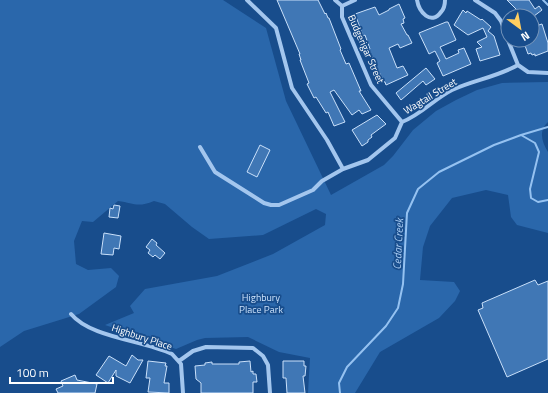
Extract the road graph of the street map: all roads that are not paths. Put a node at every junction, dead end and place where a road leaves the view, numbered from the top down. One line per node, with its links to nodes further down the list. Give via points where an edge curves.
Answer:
1 (247, 0): 14 (street, via 276,28 292,88)
2 (335, 0): 7 (street, Budgerigar Street)
3 (355, 0): 7 (street)
4 (417, 0): 5 (street, via 423,14 431,17 442,11)
5 (445, 0)
6 (475, 0): 8 (street, via 495,12)
7 (342, 6): 12 (street, Budgerigar Street, via 342,17 371,85)
8 (500, 20)
9 (511, 48): 10 (street)
10 (518, 65): 11 (street, via 528,72); 12 (street, Wagtail Street, via 450,91)
11 (548, 73)
12 (402, 122): 14 (street, Wagtail Street, via 395,138 368,160)
13 (200, 147): 14 (street, Wagtail Street, via 215,172 264,204 270,205 279,205 313,190 322,181)
14 (343, 169)
15 (71, 314): 16 (street, Highbury Place, via 91,329 169,352)
16 (179, 361): 17 (street, Highbury Place, via 182,367); 18 (street, via 193,351 206,348 253,348 264,356 268,365)
17 (183, 393)
18 (270, 393)

